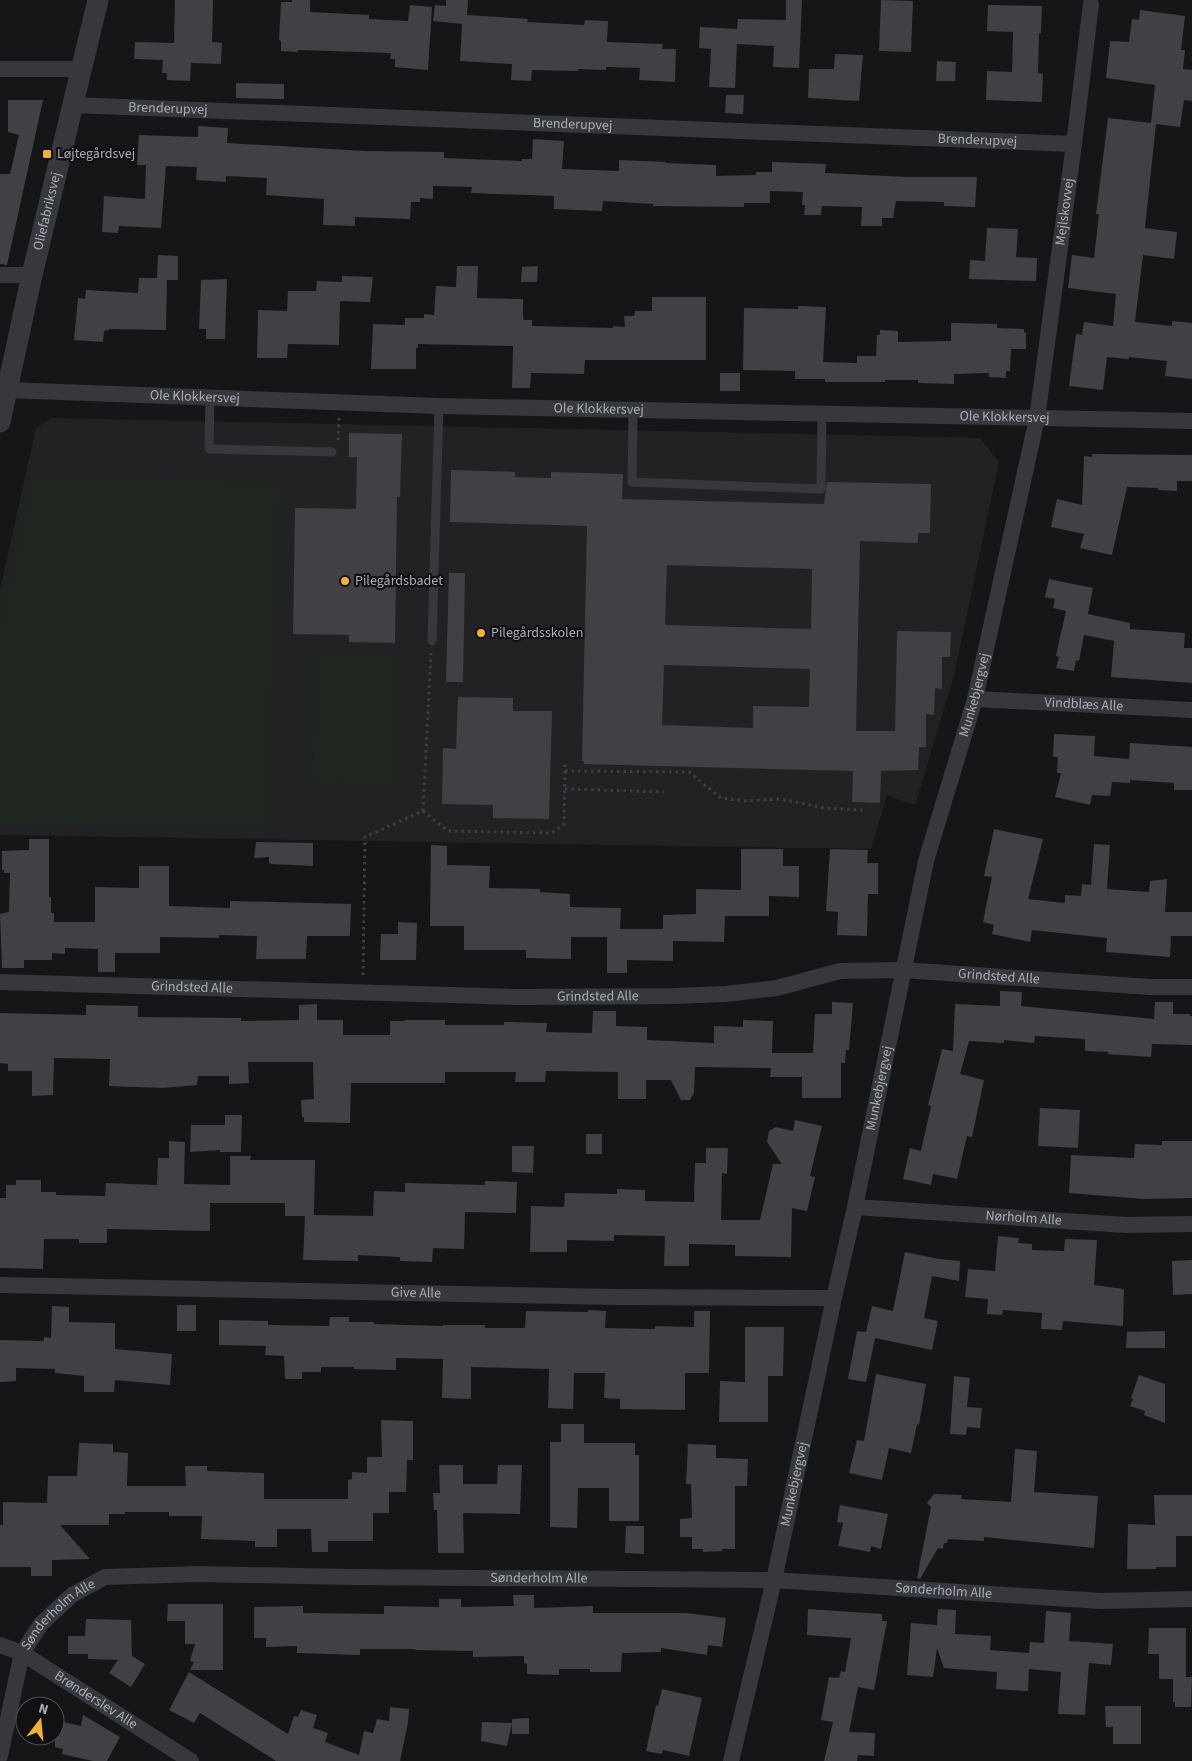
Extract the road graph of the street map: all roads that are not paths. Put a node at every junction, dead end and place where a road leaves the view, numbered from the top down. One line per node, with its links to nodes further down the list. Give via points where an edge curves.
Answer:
1 (98, 0): 4 (street, Oliefabriksvej)
2 (1091, 4): 6 (street, Mejlskovvej)
3 (0, 69): 4 (street)
4 (81, 69): 5 (street, Oliefabriksvej)
5 (72, 105): 6 (street, Brenderupvej); 8 (street, Oliefabriksvej)
6 (1074, 144): 14 (street, Mejlskovvej)
7 (0, 275): 8 (street)
8 (32, 275): 9 (street, Oliefabriksvej)
9 (7, 390): 10 (street, Ole Klokkersvej); 16 (street, Oliefabriksvej)
10 (210, 398): 11 (street, Ole Klokkersvej); 17 (lane, via 209,449)
11 (439, 406): 12 (street, Ole Klokkersvej); 18 (lane)
12 (633, 410): 13 (street, Ole Klokkersvej); 13 (lane, via 632,482 821,489)
13 (822, 414): 14 (street, Ole Klokkersvej)
14 (1037, 418): 15 (street, Ole Klokkersvej); 19 (street, Munkebjergvej)
15 (1192, 421)
16 (0, 422)
17 (332, 452)
18 (432, 641)
19 (975, 699): 20 (street, Vindblæs Alle); 21 (street, Munkebjergvej, via 926,861)
20 (1192, 710)
21 (903, 970): 22 (street, Grindsted Alle, via 840,971 777,988 674,996 517,997); 23 (street, Grindsted Alle); 24 (street, Munkebjergvej)
22 (0, 982)
23 (1192, 987)
24 (855, 1207): 25 (street, Nørholm Alle, via 1126,1225); 27 (street, Munkebjergvej)
25 (1192, 1224)
26 (0, 1285): 27 (street, Give Alle)
27 (834, 1298): 28 (street, Munkebjergvej)
28 (774, 1580): 29 (street, Sønderholm Alle, via 1101,1601); 31 (street, Sønderholm Alle, via 198,1574 105,1576 72,1595 53,1612); 34 (street, Munkebjergvej)
29 (1192, 1599)
30 (0, 1645): 31 (street, Brønderslev Alle)
31 (22, 1653): 32 (street, Sønderholm Alle); 33 (street, Brønderslev Alle)
32 (0, 1756)
33 (191, 1761)
34 (731, 1761)

